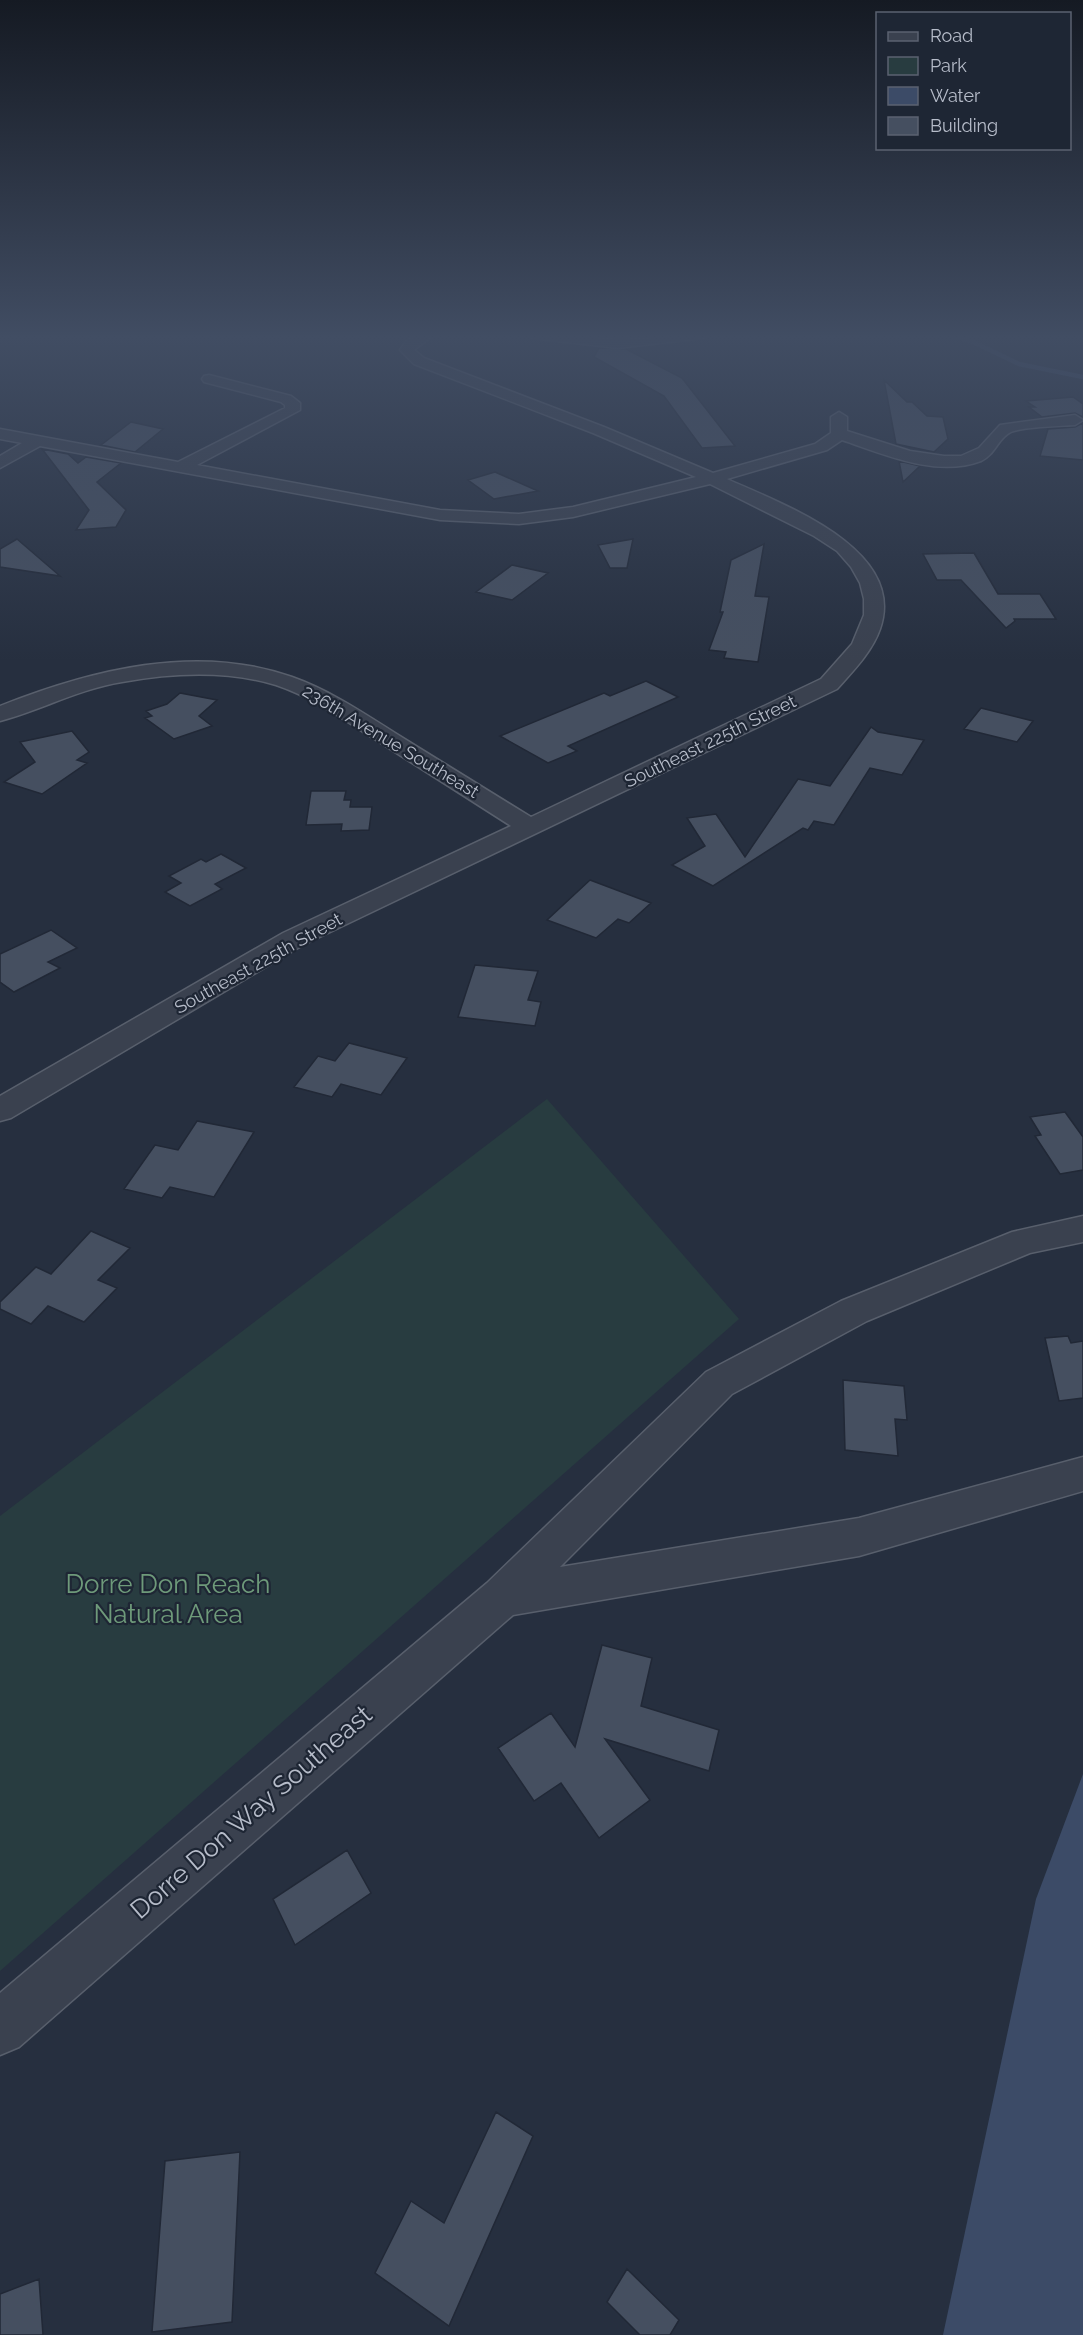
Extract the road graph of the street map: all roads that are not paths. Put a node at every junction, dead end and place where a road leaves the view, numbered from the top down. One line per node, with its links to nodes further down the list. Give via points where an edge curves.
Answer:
1 (34, 443): 8 (street)
2 (48, 443): 9 (street)
3 (228, 443): 9 (street)
4 (629, 443): 10 (street, Southeast 225th Street)
5 (829, 443): 10 (street)
6 (869, 443): 7 (street, via 924,459 952,461 975,457)
7 (992, 443)
8 (0, 463)
9 (182, 467): 10 (street, via 440,515 519,519 573,512)
10 (714, 478): 12 (street, Southeast 225th Street, via 814,528 860,564 874,600 872,625 863,648 829,684)
11 (0, 714): 12 (street, 236th Avenue Southeast, via 44,695 129,674 220,667 273,676 322,697)
12 (530, 827): 13 (street, Southeast 225th Street, via 293,939)
13 (0, 1110)
14 (1083, 1229): 16 (street, Dorre Don Way Southeast, via 1024,1240 864,1307 719,1383)
15 (1083, 1474): 16 (street, via 859,1537)
16 (502, 1597): 17 (street, Dorre Don Way Southeast)
17 (0, 2028)

